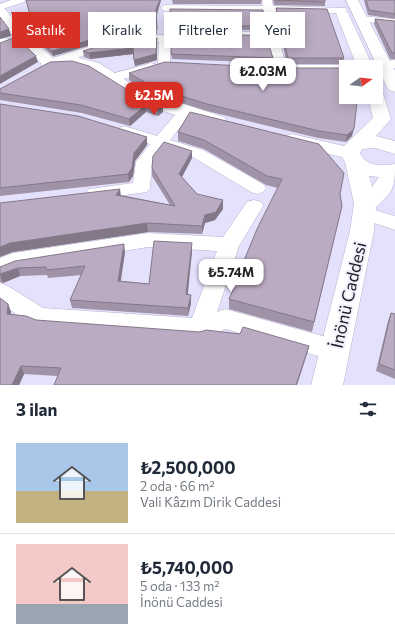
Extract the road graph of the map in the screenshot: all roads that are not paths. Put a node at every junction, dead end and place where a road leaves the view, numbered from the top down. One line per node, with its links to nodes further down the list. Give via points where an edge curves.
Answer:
1 (21, 0): 7 (street)
2 (352, 0): 9 (main road)
3 (166, 4): 5 (street)
4 (268, 4): 5 (street); 6 (street)
5 (224, 5): 12 (street, via 222,34)
6 (340, 5): 16 (main road)
7 (0, 7)
8 (0, 11): 13 (main road)
9 (360, 18): 10 (street); 24 (main road)
10 (395, 22)
11 (164, 30): 19 (street, via 121,40)
12 (250, 35)
13 (9, 40): 19 (main road)
14 (164, 48): 17 (street)
15 (275, 48): 22 (street)
16 (362, 60)
17 (164, 63): 18 (street); 23 (street)
18 (180, 64)
19 (43, 66): 23 (main road, via 72,61 94,66)
20 (265, 69): 22 (street)
21 (339, 69): 22 (street)
22 (281, 70)
23 (114, 78): 26 (main road, via 135,94)
24 (395, 87)
25 (378, 104): 32 (main road, via 382,118)
26 (186, 112): 27 (main road); 30 (street)
27 (233, 125)
28 (110, 127): 30 (street)
29 (276, 136): 32 (main road)
30 (160, 142): 34 (street, via 144,162 141,188); 37 (street, via 197,153 256,197)
31 (395, 148): 32 (main road, via 374,142)
32 (355, 153): 33 (main road, via 361,166 377,171); 35 (main road, İnönü Caddesi)
33 (394, 171): 35 (main road)
34 (78, 195)
35 (365, 209): 36 (street); 41 (main road, İnönü Caddesi)
36 (395, 222)
37 (229, 245): 38 (street, via 148,240 14,261); 40 (street)
38 (0, 267)
39 (0, 292): 40 (street, via 39,317)
40 (200, 330): 41 (street, via 225,319)
41 (335, 350): 42 (main road, İnönü Caddesi)
42 (331, 384)

